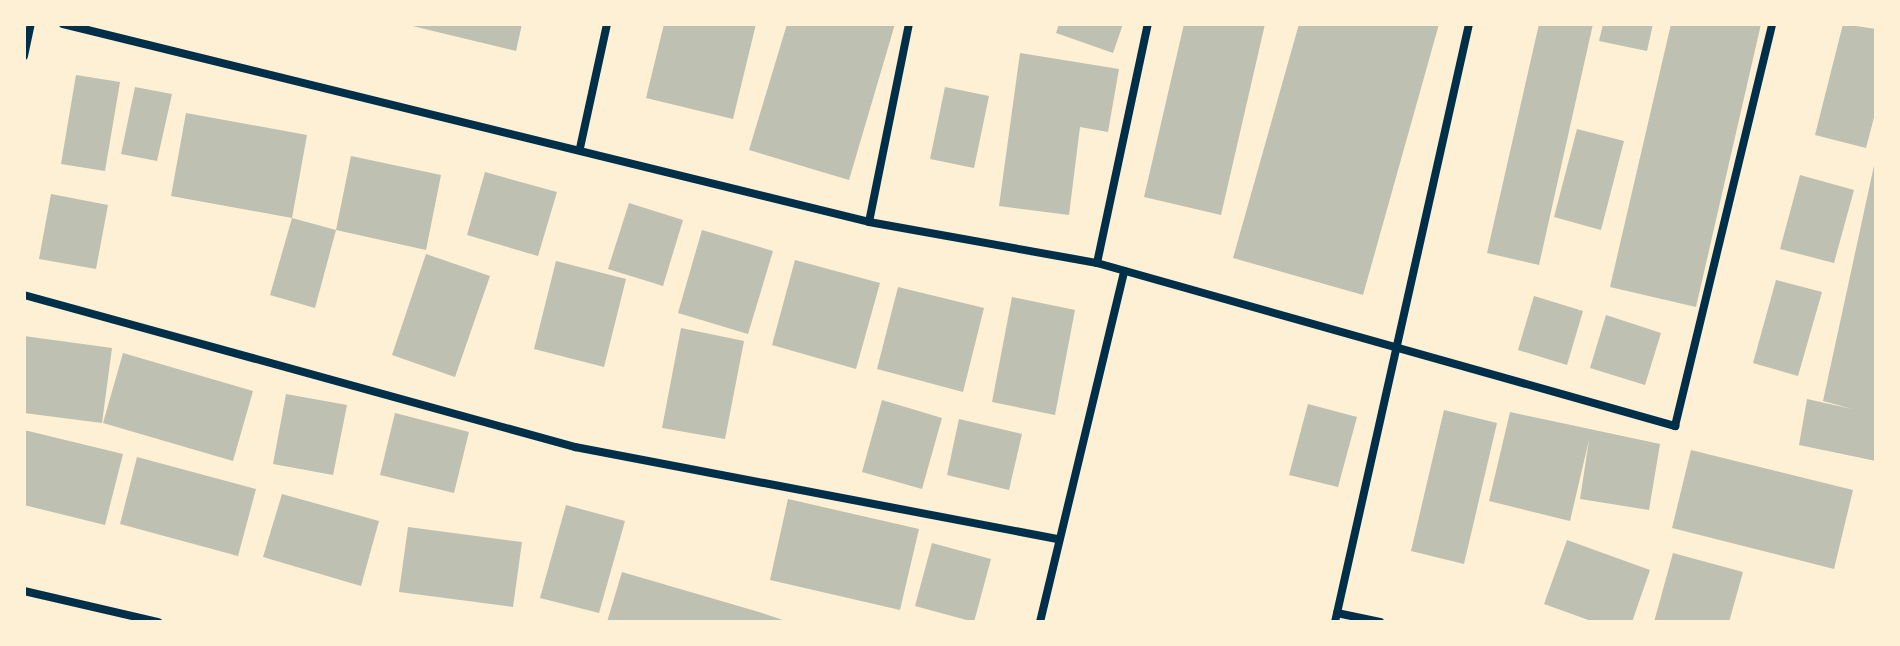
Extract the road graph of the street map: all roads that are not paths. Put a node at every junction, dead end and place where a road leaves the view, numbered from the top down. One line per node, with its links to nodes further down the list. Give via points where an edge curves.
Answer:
1 (31, 24): 8 (street)
2 (63, 24): 9 (street)
3 (607, 24): 9 (street)
4 (909, 24): 10 (street)
5 (1148, 24): 11 (street)
6 (1469, 24): 14 (street)
7 (1772, 24): 14 (street, via 1675,426)
8 (24, 56)
9 (580, 148): 10 (street)
10 (869, 222): 11 (street)
11 (1097, 263): 12 (street)
12 (1124, 271): 14 (street); 15 (street)
13 (24, 295): 15 (street, via 575,447)
14 (1397, 348): 17 (street)
15 (1057, 539): 19 (street)
16 (24, 591): 18 (street)
17 (1336, 617): 20 (street)
18 (158, 622)
19 (1040, 622)
20 (1380, 622)

